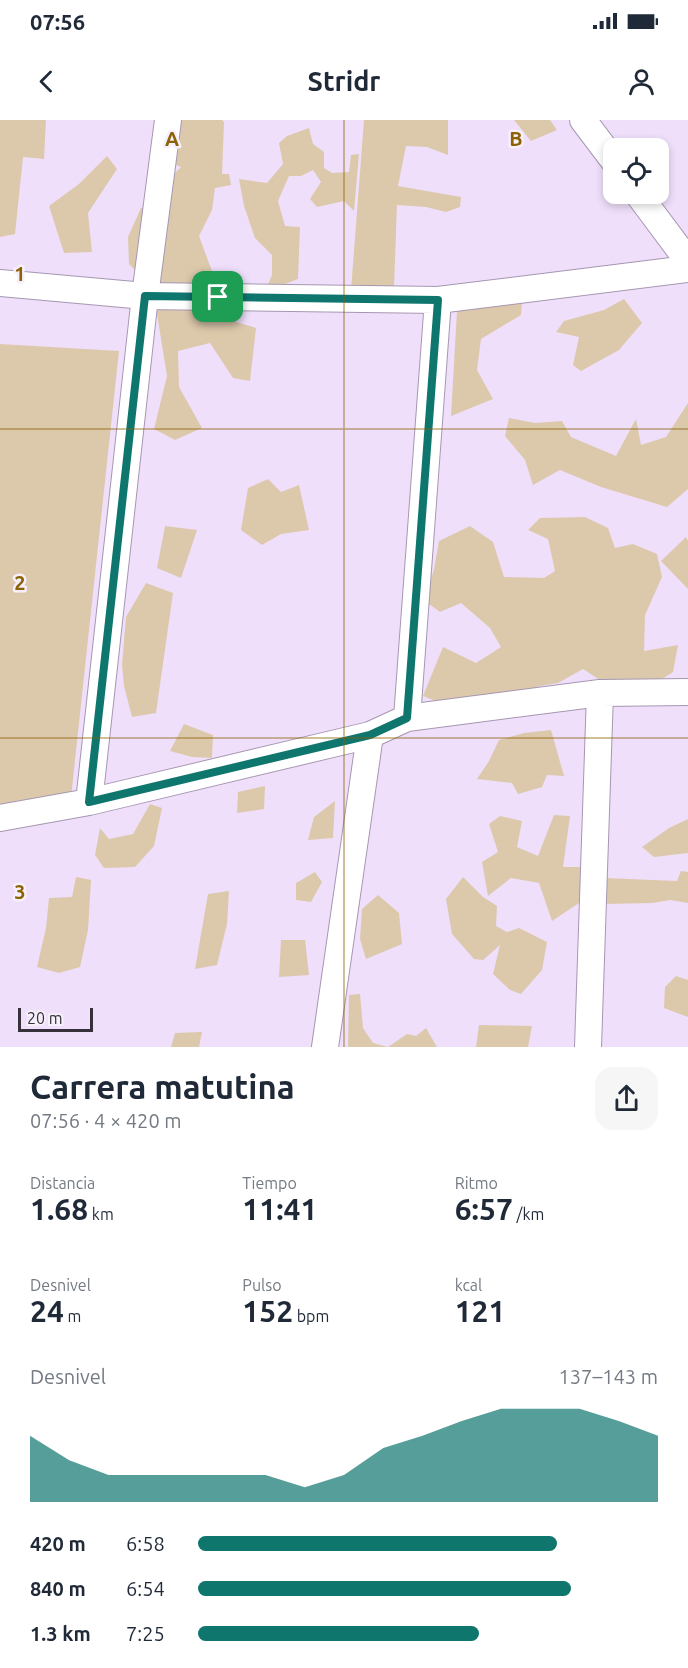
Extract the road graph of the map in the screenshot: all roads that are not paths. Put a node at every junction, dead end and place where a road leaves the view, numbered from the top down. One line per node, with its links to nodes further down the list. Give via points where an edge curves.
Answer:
1 (168, 120): 8 (street)
2 (583, 120): 3 (street)
3 (603, 146)
4 (645, 204): 5 (street)
5 (688, 261)
6 (688, 269): 9 (street)
7 (0, 283): 8 (street)
8 (145, 296): 9 (street); 14 (street)
9 (438, 300): 12 (street)
10 (688, 692): 11 (street)
11 (600, 693): 12 (street); 17 (street)
12 (407, 718): 13 (street)
13 (370, 735): 14 (street); 16 (street)
14 (89, 802): 15 (street)
15 (0, 818)
16 (325, 1047)
17 (588, 1047)

